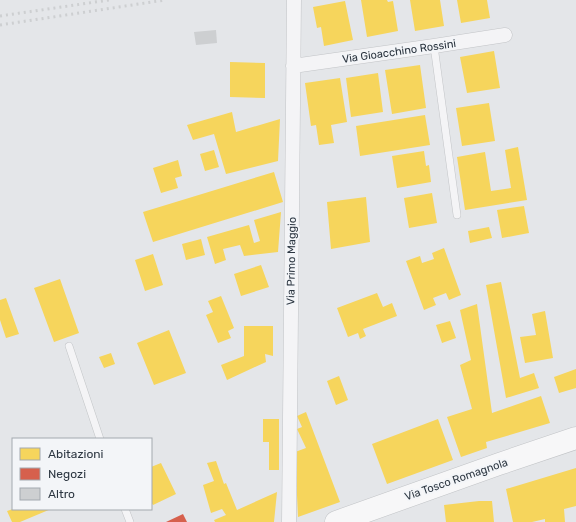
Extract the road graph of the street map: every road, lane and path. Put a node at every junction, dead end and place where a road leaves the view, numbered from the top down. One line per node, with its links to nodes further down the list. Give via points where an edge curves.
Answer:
1 (294, 0): 4 (street, Via Primo Maggio)
2 (505, 35): 3 (street, Via Gioacchino Rossini)
3 (434, 46): 4 (street, Via Gioacchino Rossini); 5 (lane)
4 (293, 66): 11 (street, Via Primo Maggio)
5 (458, 215)
6 (69, 346): 7 (lane)
7 (100, 438)
8 (576, 438): 12 (main road, Via Tosco Romagnola)
9 (124, 510): 10 (lane)
10 (130, 522)
11 (288, 522)
12 (336, 522)

